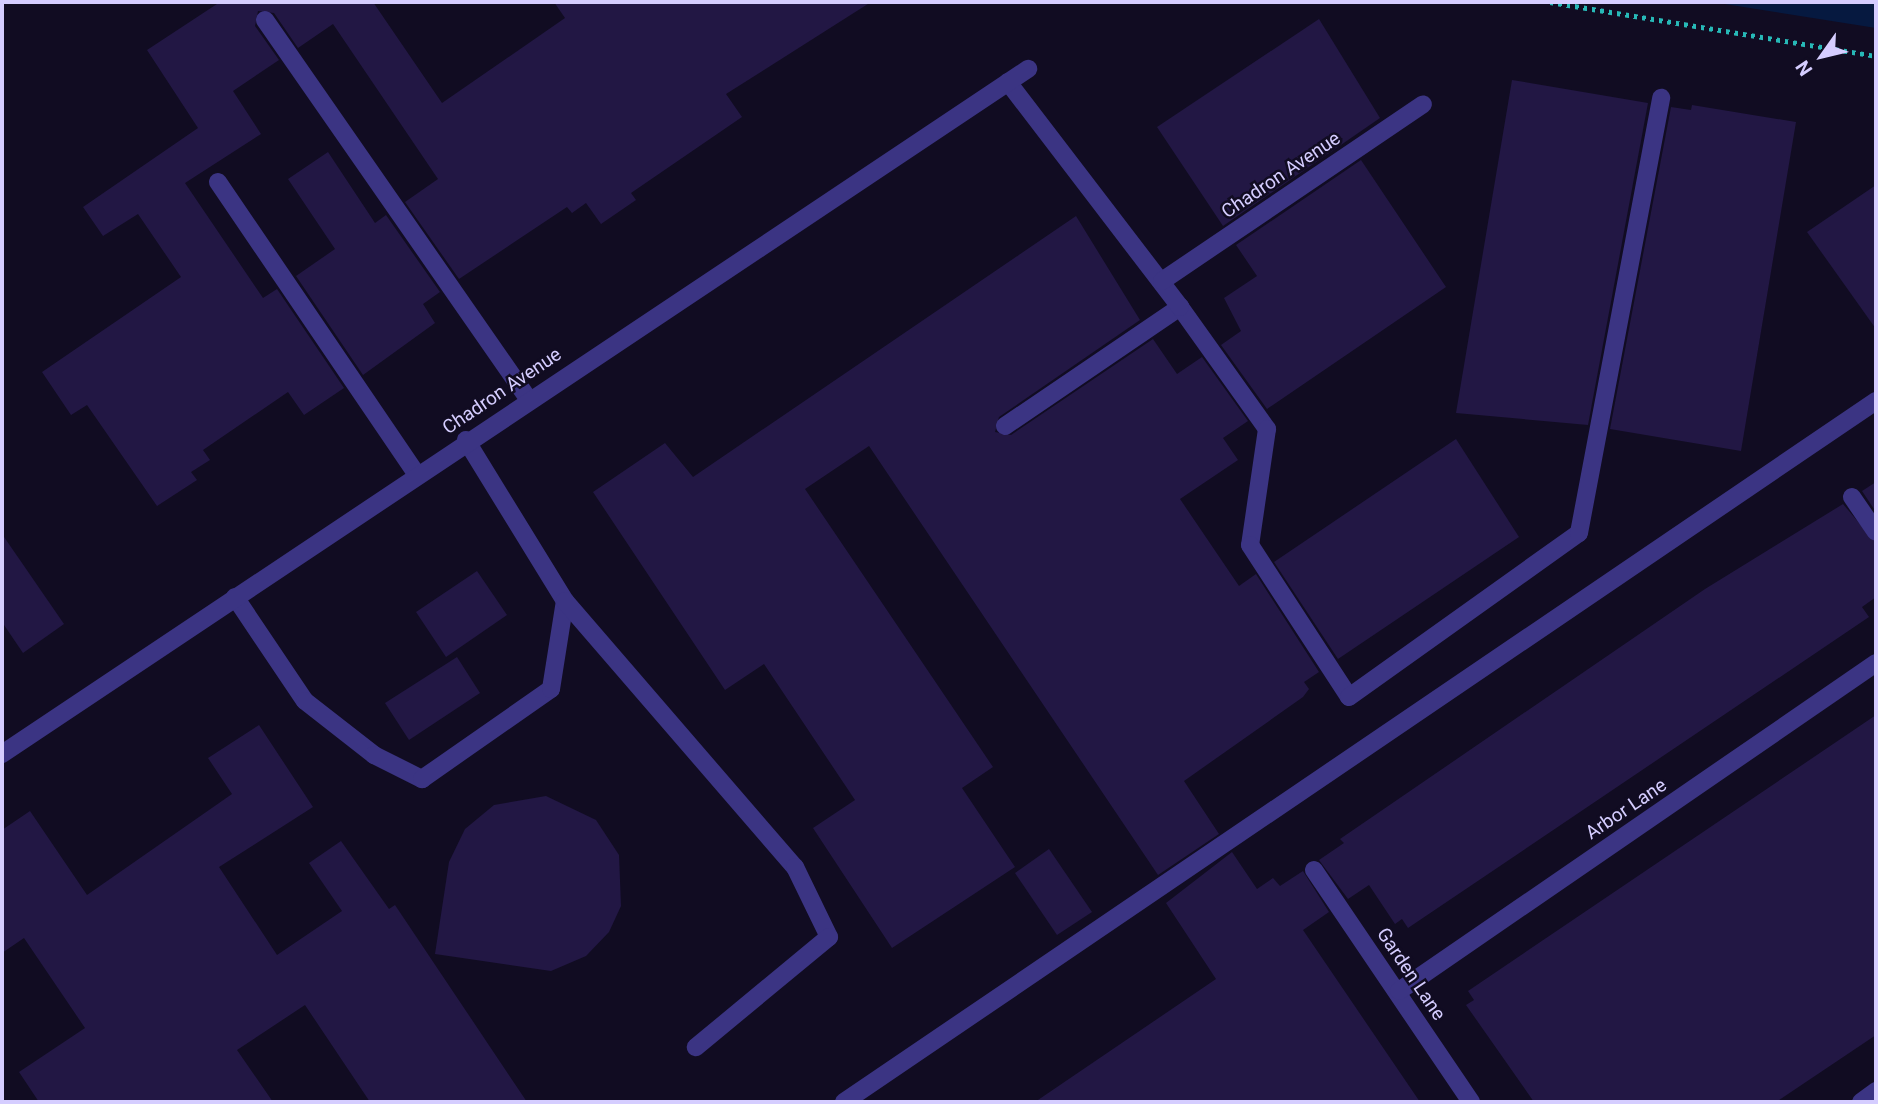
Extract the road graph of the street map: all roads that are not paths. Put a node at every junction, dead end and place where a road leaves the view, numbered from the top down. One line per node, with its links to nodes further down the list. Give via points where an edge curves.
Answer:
1 (265, 20): 9 (street)
2 (1028, 69): 3 (street, Chadron Avenue)
3 (1008, 82): 7 (street); 9 (street, Chadron Avenue)
4 (1661, 99): 8 (street, via 1579,533 1349,697 1250,545 1267,429)
5 (1423, 104): 7 (street, Chadron Avenue)
6 (218, 182): 13 (street)
7 (1162, 281): 8 (street)
8 (1180, 307): 11 (street)
9 (528, 399): 12 (street, Chadron Avenue)
10 (1876, 401): 24 (street)
11 (1005, 426)
12 (466, 440): 13 (street, Chadron Avenue); 17 (street)
13 (416, 474): 16 (street, Chadron Avenue)
14 (1852, 497): 15 (street)
15 (1876, 532)
16 (235, 597): 17 (street, via 305,701 374,755 422,779 551,689); 19 (street, Chadron Avenue)
17 (565, 601): 22 (street, via 795,867 829,937)
18 (1876, 663): 21 (street, Arbor Lane)
19 (2, 754)
20 (1314, 870): 21 (street, Garden Lane)
21 (1399, 991): 25 (street, Garden Lane)
22 (696, 1047)
23 (1876, 1091): 26 (street)
24 (844, 1102)
25 (1471, 1102)
26 (1861, 1102)

